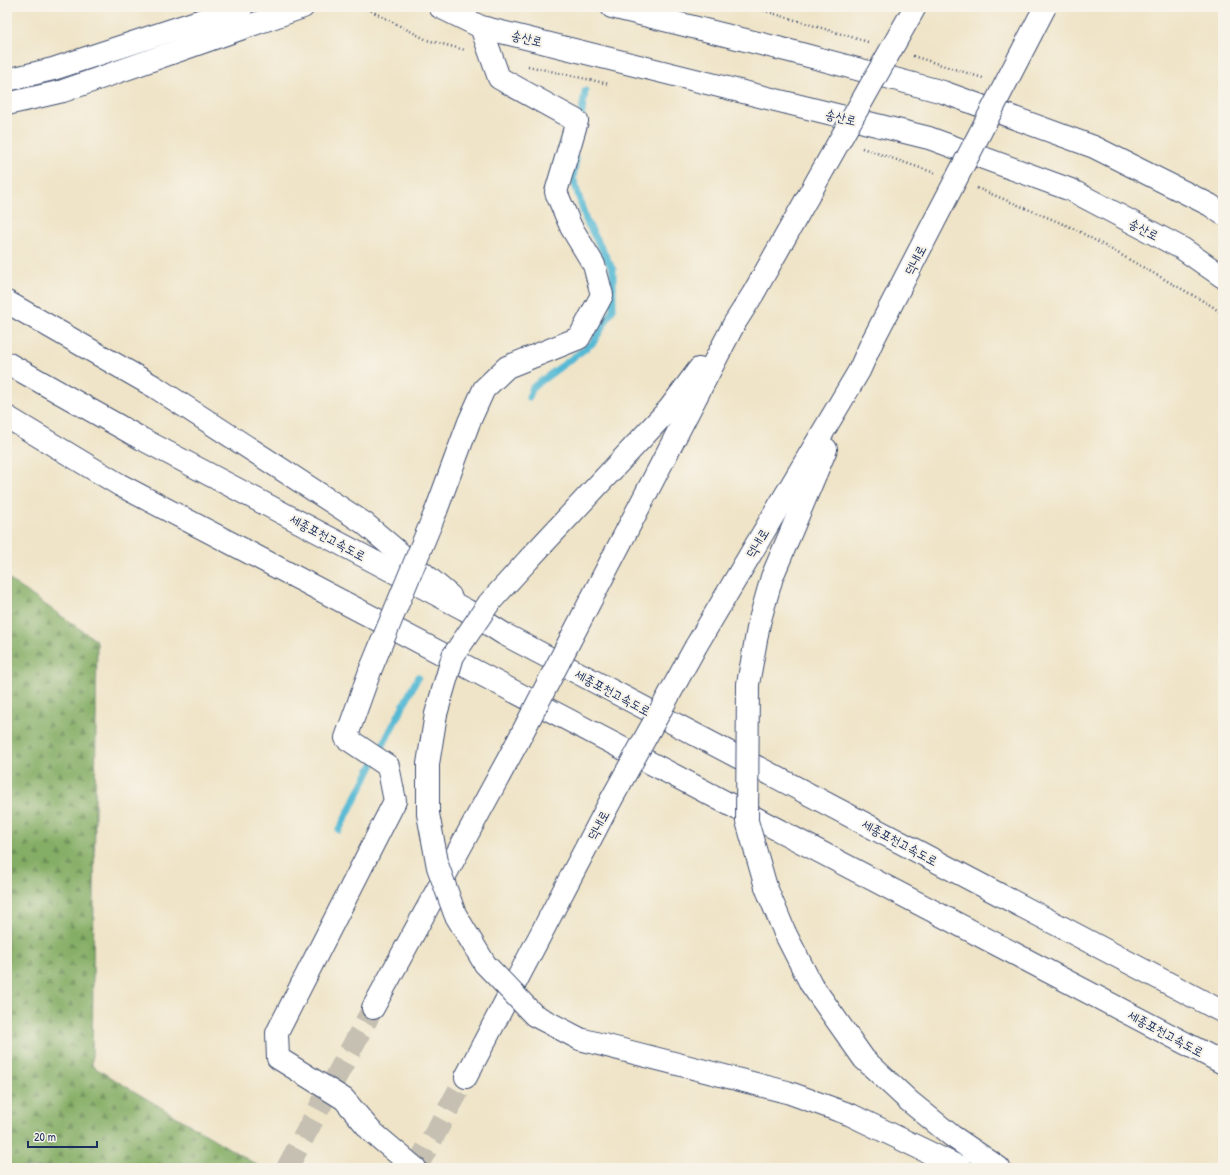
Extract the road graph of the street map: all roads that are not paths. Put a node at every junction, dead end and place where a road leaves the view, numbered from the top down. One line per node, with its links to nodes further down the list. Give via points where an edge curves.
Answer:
1 (242, 7): 8 (main road, via 53,69)
2 (302, 7): 9 (main road, via 62,91)
3 (440, 7): 7 (main road, 송산로)
4 (612, 7): 10 (main road, via 943,92 1094,147)
5 (915, 7): 13 (main road, bridge)
6 (1045, 7): 15 (main road, 덕내로, bridge)
7 (481, 27): 11 (main road, 송산로, via 929,138 1071,190 1183,249); 22 (main road, bridge, via 499,78 577,121 556,192 571,227 594,265 602,295 579,338 507,367 484,389 469,422 346,738 388,766 395,801 277,1033 278,1058 344,1099 371,1131)
8 (7, 80)
9 (7, 104)
10 (1223, 214)
11 (1223, 277)
12 (7, 302): 17 (main road, via 155,387 364,523)
13 (734, 324): 18 (main road, bridge, via 517,743); 23 (main road, bridge, via 669,409 489,603 453,656 436,714 428,764 428,814 438,867 455,914 485,964 534,1014 580,1039 787,1092 851,1115)
14 (7, 363): 17 (main road, 세종포천고속도로, via 142,439)
15 (859, 371): 21 (main road, 덕내로, bridge, via 696,646 611,800); 24 (main road, bridge, via 772,577 758,623 748,684 747,821 766,887 784,934 811,984 864,1059 952,1136)
16 (7, 417): 20 (main road, 세종포천고속도로, via 120,485)
17 (466, 610): 19 (main road, 세종포천고속도로, via 504,634)
18 (373, 1008)
19 (1223, 1012)
20 (1223, 1063)
21 (466, 1077)
22 (415, 1168)
23 (961, 1168)
24 (999, 1168)

